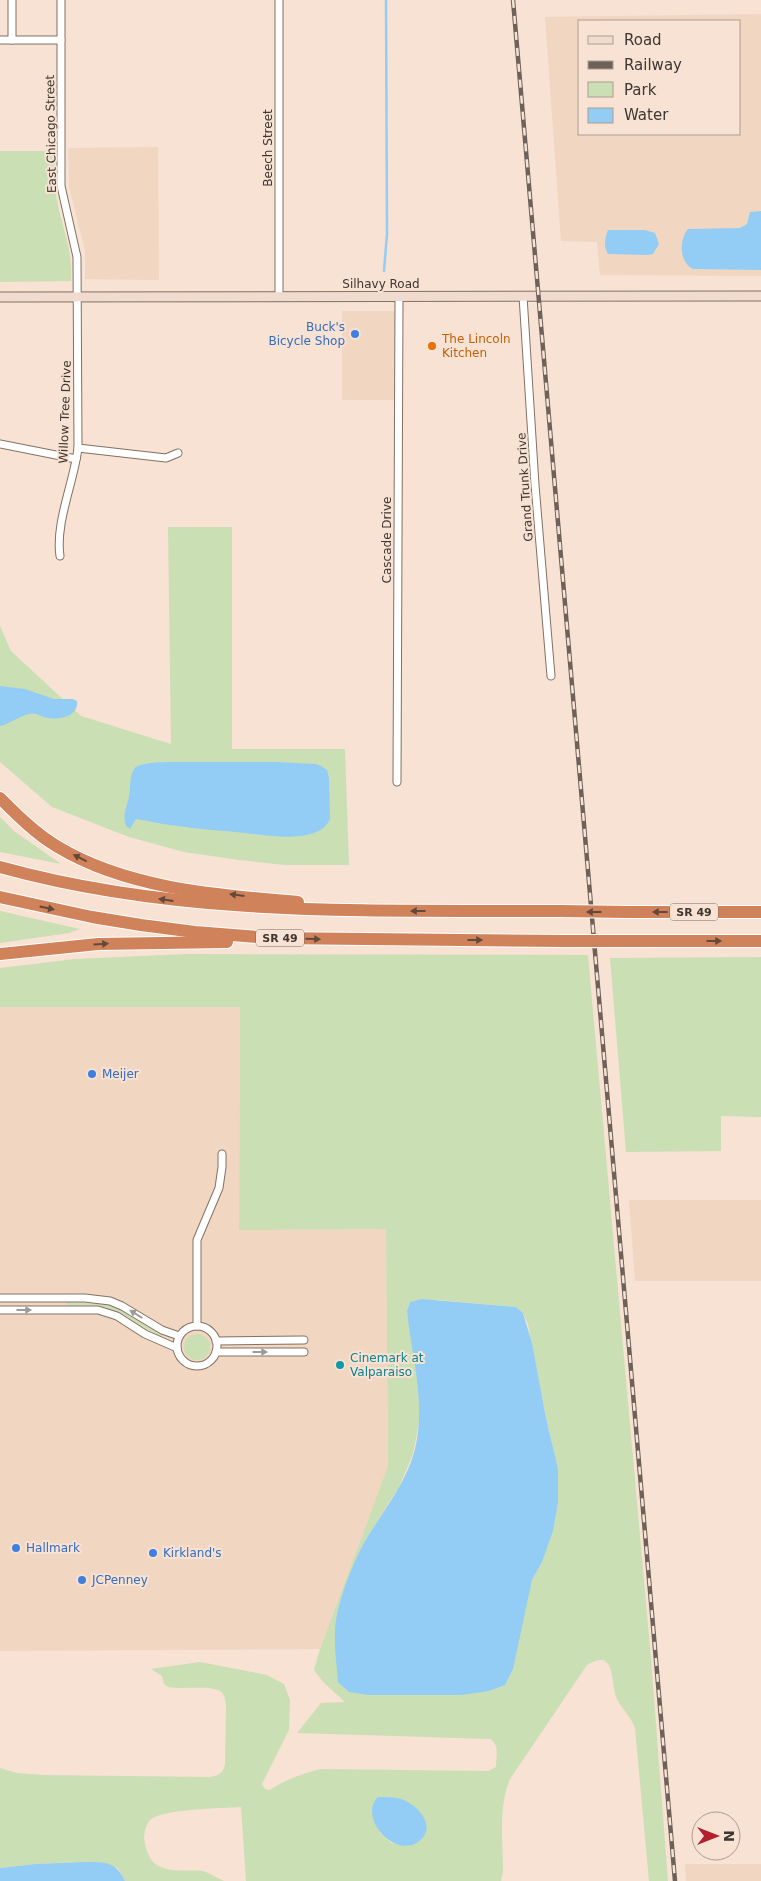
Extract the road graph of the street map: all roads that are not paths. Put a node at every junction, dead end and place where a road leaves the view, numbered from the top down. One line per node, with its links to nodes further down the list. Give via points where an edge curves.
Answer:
1 (12, 0): 5 (street)
2 (61, 0): 6 (street, East Chicago Street)
3 (279, 0): 8 (street, Beech Street)
4 (0, 40): 5 (street)
5 (12, 40): 6 (street)
6 (61, 40): 7 (street, East Chicago Street, via 61,186 76,245)
7 (79, 296): 8 (street, Silhavy Road); 11 (street, Silhavy Road); 14 (street, Willow Tree Drive)
8 (279, 296): 12 (street, Silhavy Road)
9 (523, 296): 10 (street, Silhavy Road); 12 (street, Silhavy Road); 18 (street, Grand Trunk Drive)
10 (761, 296)
11 (0, 297)
12 (399, 298): 19 (street, Cascade Drive)
13 (0, 444): 16 (street)
14 (78, 448): 15 (street, via 166,458); 16 (street, Willow Tree Drive)
15 (178, 453)
16 (76, 459): 17 (street, Willow Tree Drive, via 59,534)
17 (60, 556)
18 (551, 676)
19 (397, 782)
20 (0, 798): 23 (highway, one-way to 20, via 189,889 127,877 59,848 35,832)
21 (0, 867): 23 (highway, SR 49, one-way to 21, via 194,903 62,882)
22 (0, 897): 25 (highway, SR 49, one-way to 25, via 140,925)
23 (372, 910): 24 (highway, SR 49, one-way to 23, bridge)
24 (761, 912)
25 (270, 938): 26 (highway, SR 49, one-way to 26, bridge); 27 (highway, one-way to 25, via 98,944)
26 (761, 941)
27 (0, 954)
28 (222, 1154): 31 (street, via 219,1188 197,1240)
29 (0, 1298): 32 (street, one-way to 29, via 110,1301)
30 (0, 1310): 35 (street, one-way to 35, via 98,1310 117,1316 145,1334)
31 (196, 1326): 32 (street); 34 (street, via 210,1331)
32 (179, 1336): 35 (street)
33 (304, 1340): 34 (street)
34 (216, 1341): 36 (street)
35 (177, 1348): 36 (street, via 183,1361 197,1366 209,1362)
36 (216, 1352): 37 (street, one-way to 37)
37 (304, 1352)

